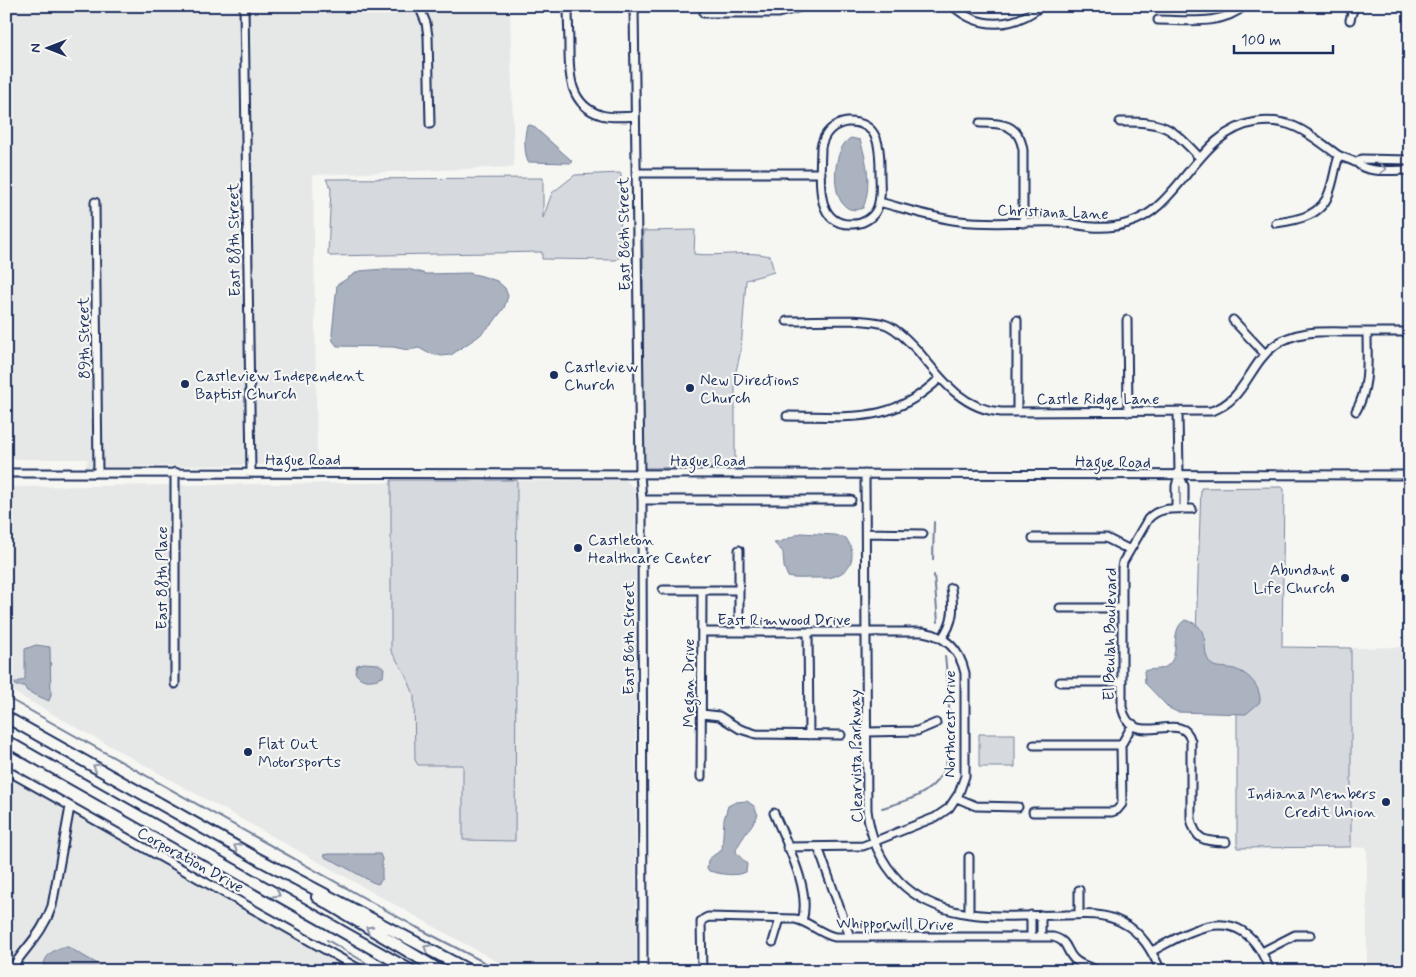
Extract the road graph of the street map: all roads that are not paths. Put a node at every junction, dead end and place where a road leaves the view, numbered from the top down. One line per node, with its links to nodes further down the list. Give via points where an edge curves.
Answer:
1 (244, 6): 43 (street, East 88th Street)
2 (419, 6): 16 (street, via 428,36)
3 (568, 6): 13 (street, via 569,76 576,96 586,107 600,114)
4 (634, 6): 13 (street, East 86th Street)
5 (804, 6): 10 (street, via 778,13)
6 (953, 6): 7 (street, via 972,19 996,24 1026,17)
7 (1041, 6)
8 (1244, 6): 11 (street, via 1232,15 1217,19)
9 (1354, 6): 12 (street)
10 (704, 13)
11 (1158, 20)
12 (1350, 20)
13 (635, 116): 22 (street, East 86th Street)
14 (1120, 122): 18 (street, via 1164,126)
15 (980, 123): 26 (street, via 1004,125 1020,138)
16 (430, 124)
17 (1340, 156): 18 (street, Christiana Lane, via 1304,130 1284,123 1266,122 1228,132); 20 (street, Christiana Lane); 27 (street, via 1322,205 1309,216)
18 (1200, 158): 26 (street, Christiana Lane, via 1163,202 1135,220 1106,227 1058,222)
19 (1410, 160): 20 (street, Christiana Lane, via 1362,159)
20 (1358, 162): 21 (street, Christiana Lane, one-way to 21, via 1376,170)
21 (1410, 170)
22 (636, 173): 23 (street); 45 (street, East 86th Street)
23 (821, 174): 25 (street, via 823,206 837,221 861,223 873,214); 25 (street, via 821,147 825,136 841,123 863,124 879,142)
24 (94, 202): 41 (street, 89th Street)
25 (879, 202): 26 (street, Christiana Lane, via 950,220)
26 (1023, 223)
27 (1276, 223)
28 (1017, 320): 37 (street)
29 (1127, 320): 38 (street)
30 (1232, 320): 34 (street)
31 (787, 321): 35 (street, Castle Ridge Lane, via 871,321 886,325 907,339)
32 (1367, 332): 33 (street, Castle Ridge Lane); 34 (street, Castle Ridge Lane, via 1304,333 1284,340); 36 (street, via 1366,382)
33 (1410, 332)
34 (1265, 354): 39 (street, Castle Ridge Lane, via 1237,395 1227,404 1208,411)
35 (940, 378): 37 (street, Castle Ridge Lane, via 958,396 974,405 994,411); 40 (street, via 913,400 885,412 858,416)
36 (1356, 411)
37 (1017, 412): 38 (street, Castle Ridge Lane)
38 (1128, 412): 39 (street, Castle Ridge Lane)
39 (1178, 412): 47 (street)
40 (787, 416)
41 (98, 472): 42 (street, Hague Road); 44 (street, Hague Road)
42 (175, 472): 43 (street, Hague Road); 72 (street, East 88th Place)
43 (250, 472): 45 (street, Hague Road)
44 (6, 473)
45 (640, 474): 46 (street, Hague Road); 49 (street, East 86th Street)
46 (865, 474): 47 (street, Hague Road); 54 (street, Clearvista Parkway)
47 (1179, 475): 48 (street, Hague Road); 51 (street); 52 (street, via 1184,486)
48 (1410, 475)
49 (642, 500): 50 (street); 116 (street, East 86th Street)
50 (851, 500)
51 (1176, 508): 52 (street, El Beulah Boulevard); 58 (street, El Beulah Boulevard, via 1160,510 1151,516)
52 (1184, 509): 53 (street, El Beulah Boulevard)
53 (1192, 509)
54 (866, 533): 55 (street); 68 (street, Clearvista Parkway)
55 (923, 534)
56 (1033, 538): 58 (street, via 1105,538)
57 (739, 550): 62 (street)
58 (1130, 550): 64 (street, El Beulah Boulevard, via 1122,568)
59 (951, 588): 69 (street, via 954,610)
60 (663, 590): 61 (street)
61 (702, 590): 62 (street); 65 (street, Megan Drive)
62 (739, 590): 66 (street)
63 (1060, 608): 64 (street)
64 (1122, 608): 71 (street, El Beulah Boulevard)
65 (702, 632): 66 (street, East Rimwood Drive); 73 (street, Megan Drive)
66 (739, 632): 67 (street, East Rimwood Drive)
67 (808, 632): 68 (street, East Rimwood Drive); 78 (street)
68 (866, 633): 69 (street, via 924,632); 77 (street, Clearvista Parkway)
69 (942, 638): 85 (street, Northcrest Drive, via 959,655 965,673 965,776)
70 (1060, 682): 71 (street)
71 (1122, 682): 76 (street, El Beulah Boulevard, via 1122,710)
72 (175, 684)
73 (702, 714): 78 (street, via 718,716 753,734); 84 (street, Megan Drive)
74 (6, 717): 95 (highway, one-way to 74)
75 (936, 723): 77 (street, via 917,731)
76 (1133, 724): 82 (street); 91 (street, via 1147,730 1176,726 1189,733 1193,828 1198,837 1206,841)
77 (867, 732): 90 (street, Clearvista Parkway, via 867,810)
78 (809, 734): 79 (street)
79 (841, 735)
80 (6, 741): 113 (highway, one-way to 113)
81 (1034, 745): 82 (street)
82 (1121, 745): 88 (street, via 1122,804 1119,809 1112,812)
83 (6, 770): 86 (street, Corporation Drive)
84 (701, 777)
85 (956, 798): 87 (street, via 976,806); 90 (street, Northcrest Drive, via 936,817)
86 (70, 807): 111 (street, via 48,915 40,932); 112 (street, Corporation Drive)
87 (1018, 807)
88 (1033, 812)
89 (774, 813): 92 (street)
90 (874, 841): 93 (street, Northcrest Drive, via 856,847); 97 (street, Clearvista Parkway, via 886,866 911,892 940,908)
91 (1226, 842)
92 (787, 847): 93 (street, Northcrest Drive); 102 (street, via 804,893)
93 (818, 847): 104 (street)
94 (969, 857): 97 (street)
95 (260, 860): 114 (highway, one-way to 95); 115 (highway, one-way to 95)
96 (1079, 890): 98 (street)
97 (970, 914): 99 (street, Clearvista Parkway)
98 (1079, 914): 100 (street, Clearvista Parkway); 108 (street, Clearvista Parkway, via 1101,915 1121,922 1139,934)
99 (1031, 915): 100 (street, Clearvista Parkway); 105 (street)
100 (1041, 915): 106 (street)
101 (780, 919): 102 (street, Whipporwill Drive); 107 (street); 110 (street, Whipporwill Drive, via 704,919 701,922)
102 (802, 921): 104 (street, Whipporwill Drive, via 825,934)
103 (1310, 935): 109 (street, via 1295,935)
104 (850, 937): 105 (street, Whipporwill Drive)
105 (1031, 937): 106 (street, Whipporwill Drive)
106 (1040, 937): 117 (street, Whipporwill Drive, via 1061,940 1078,962)
107 (773, 942)
108 (1152, 951): 109 (street, via 1196,928 1217,924 1246,934); 118 (street, Clearvista Parkway)
109 (1262, 952): 119 (street)
110 (702, 970)
111 (10, 971)
112 (364, 971)
113 (412, 971)
114 (441, 971)
115 (470, 971)
116 (643, 971)
117 (1100, 971)
118 (1161, 971)
119 (1270, 971)

